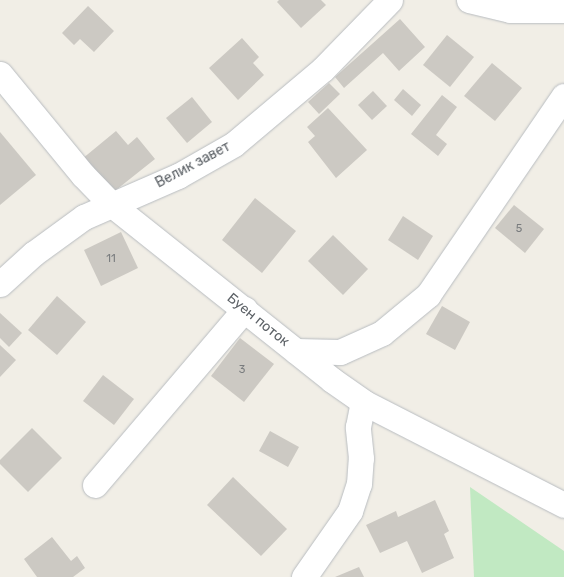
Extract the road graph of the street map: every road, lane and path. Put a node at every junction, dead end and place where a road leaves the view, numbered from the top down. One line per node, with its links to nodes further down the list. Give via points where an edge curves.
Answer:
1 (390, 0): 6 (street, Велик завет, via 323,69 234,144 178,176)
2 (470, 0): 3 (street, via 510,10)
3 (564, 10)
4 (0, 74): 6 (street, Буен поток)
5 (564, 96): 9 (street, via 428,295 382,333 340,352)
6 (111, 204): 7 (street, Велик завет, via 84,217 33,254); 8 (street, Буен поток)
7 (0, 284)
8 (246, 309): 9 (street, Буен поток); 11 (street)
9 (296, 350): 10 (street, Буен поток)
10 (363, 402): 12 (street, Буен поток); 13 (street, via 358,427 359,484 350,512)
11 (96, 485)
12 (564, 505)
13 (304, 577)

